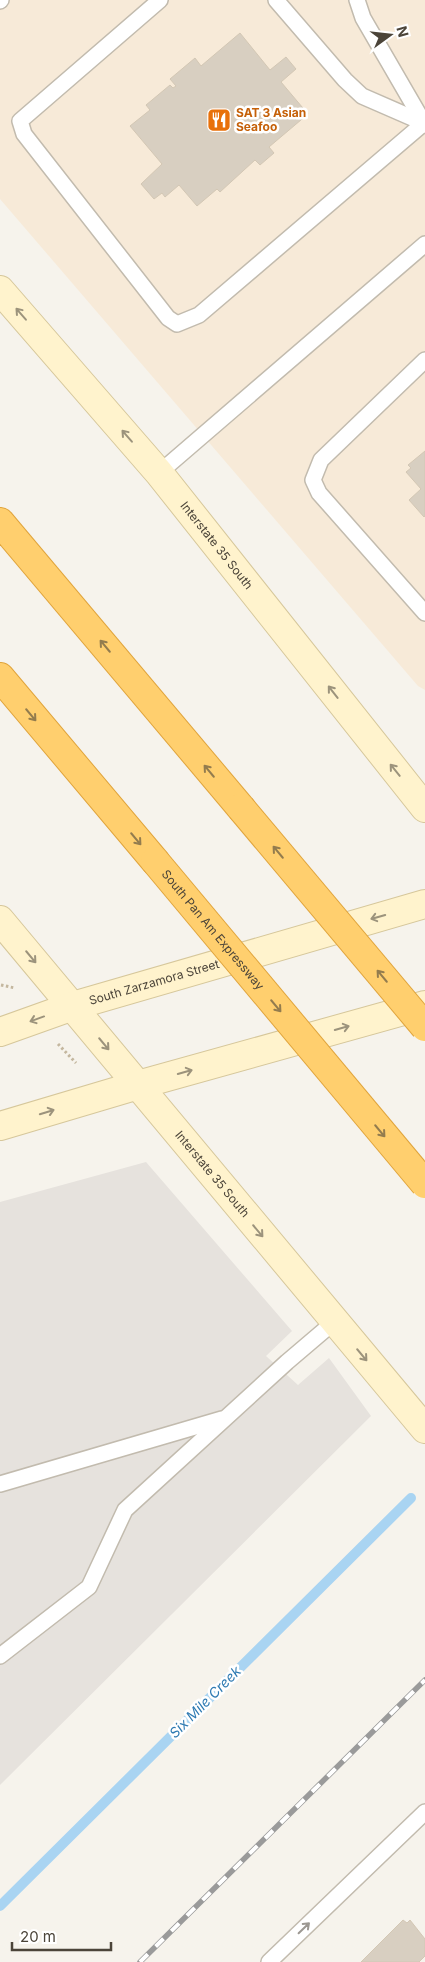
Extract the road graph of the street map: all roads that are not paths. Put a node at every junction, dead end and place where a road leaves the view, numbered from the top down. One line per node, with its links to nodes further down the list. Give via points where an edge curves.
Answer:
1 (160, 0): 4 (lane, via 20,121 24,134 168,318 178,324 199,315)
2 (276, 0): 4 (lane, via 362,96)
3 (357, 0): 4 (lane)
4 (424, 124)
5 (425, 244): 8 (lane)
6 (0, 290): 8 (main road, Interstate 35 South, one-way to 6)
7 (425, 360): 10 (lane, via 321,460 313,480 319,493)
8 (159, 473): 12 (main road, Interstate 35 South, one-way to 8)
9 (0, 522): 17 (highway, one-way to 9, bridge)
10 (425, 613)
11 (0, 677): 21 (highway, South Pan Am Expressway, one-way to 21, bridge)
12 (425, 808)
13 (425, 904): 16 (main road, South Zarzamora Street, one-way to 16)
14 (0, 920): 16 (main road, Interstate 35 South, one-way to 16)
15 (425, 1005): 19 (main road, one-way to 15)
16 (73, 1006): 18 (main road, South Zarzamora Street, one-way to 18); 19 (main road, Interstate 35 South, one-way to 19)
17 (425, 1027)
18 (0, 1032)
19 (138, 1085): 20 (main road, one-way to 19); 22 (main road, Interstate 35 South, one-way to 22)
20 (0, 1126)
21 (425, 1184)
22 (334, 1322): 23 (lane); 24 (main road, Interstate 35 South, one-way to 24)
23 (225, 1418): 25 (lane); 26 (lane, via 125,1510 88,1587)
24 (425, 1429)
25 (0, 1484)
26 (0, 1656)
27 (425, 1812): 28 (lane, one-way to 27)
28 (269, 1962)

